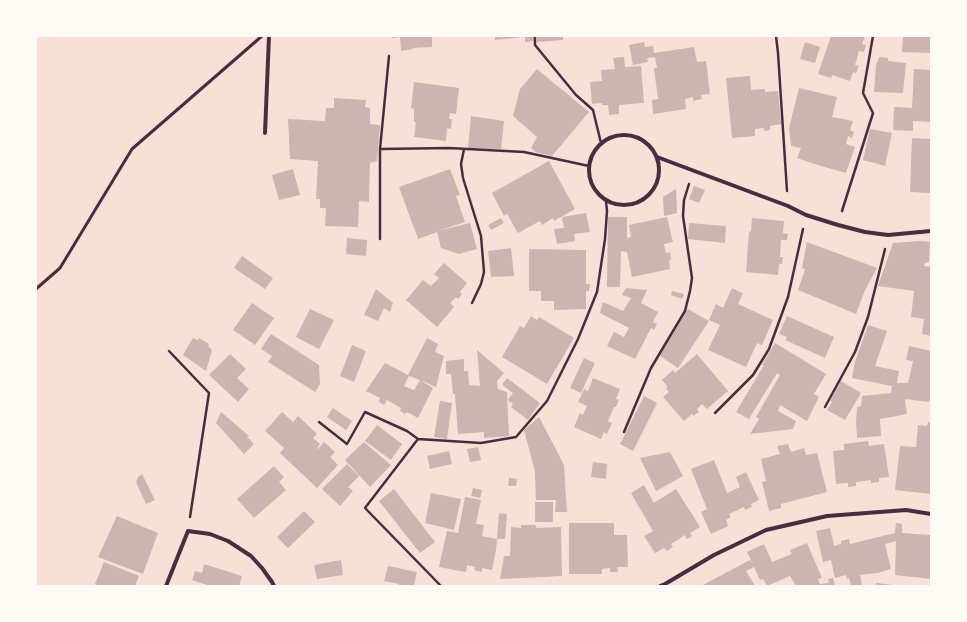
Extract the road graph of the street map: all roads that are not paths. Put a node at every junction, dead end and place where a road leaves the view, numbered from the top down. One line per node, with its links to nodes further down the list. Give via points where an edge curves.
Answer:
1 (262, 36): 6 (lane, via 132,149 60,268)
2 (269, 36): 3 (street)
3 (265, 133)
4 (657, 157): 4 (street, via 660,169 658,180 645,199 635,204 613,204 595,191 590,181 590,157 596,147 617,135 630,135 641,139 651,147); 5 (street, via 838,225 888,235)
5 (931, 231)
6 (36, 289)
7 (931, 514): 8 (street, via 906,510 827,516 766,530 714,555)
8 (666, 585): 11 (street)
9 (166, 586): 10 (street, via 188,531 210,534 228,541 251,556)
10 (274, 586)
11 (660, 586)

